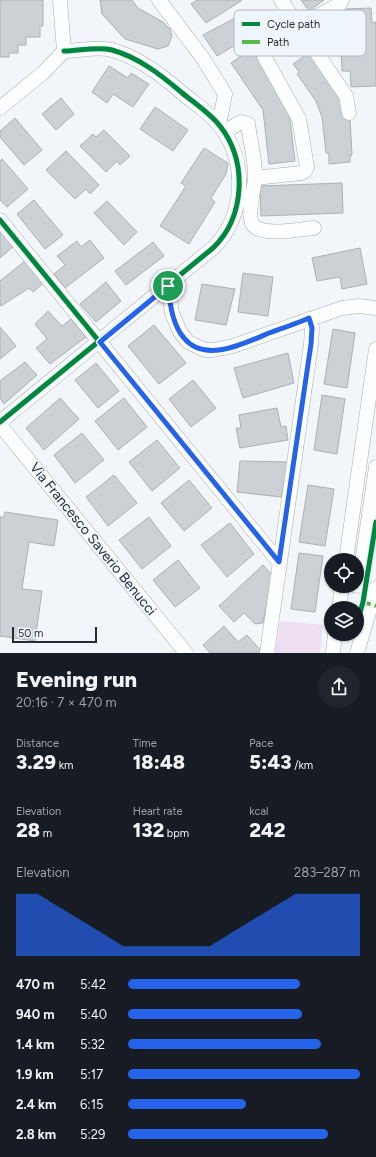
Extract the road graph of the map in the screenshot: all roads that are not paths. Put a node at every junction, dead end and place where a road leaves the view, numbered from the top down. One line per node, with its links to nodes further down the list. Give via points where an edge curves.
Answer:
1 (60, 0): 7 (street)
2 (159, 0): 12 (street, via 202,57 225,94)
3 (280, 0): 5 (street)
4 (342, 0): 6 (street, via 340,4)
5 (287, 10)
6 (328, 10)
7 (64, 51): 10 (street, via 43,73); 12 (street, via 100,48 131,57 171,84)
8 (264, 56): 13 (street, via 299,119 307,167 301,173)
9 (320, 56): 11 (street, via 346,96)
10 (0, 108)
11 (349, 113)
12 (222, 128): 13 (street, via 241,122 248,124); 16 (street, via 233,149 239,170 240,188 236,208 228,228 216,245)
13 (255, 178): 15 (street, via 250,212 255,227 268,231)
14 (0, 220): 19 (street)
15 (314, 228)
16 (168, 286): 18 (street, via 172,313 180,332 188,342 205,350 234,346); 19 (street)
17 (376, 308): 18 (street, via 342,308)
18 (309, 318): 27 (street, via 312,328 311,344)
19 (100, 342): 22 (street); 27 (street)
20 (376, 349): 21 (street)
21 (373, 393): 25 (street)
22 (0, 422)
23 (0, 426): 30 (street, Via Francesco Saverio Benucci)
24 (376, 467): 26 (street)
25 (347, 553)
26 (363, 553)
27 (279, 562): 31 (street)
28 (376, 588): 33 (street)
29 (334, 641): 32 (street)
30 (186, 653)
31 (267, 653)
32 (333, 653)
33 (357, 653)

